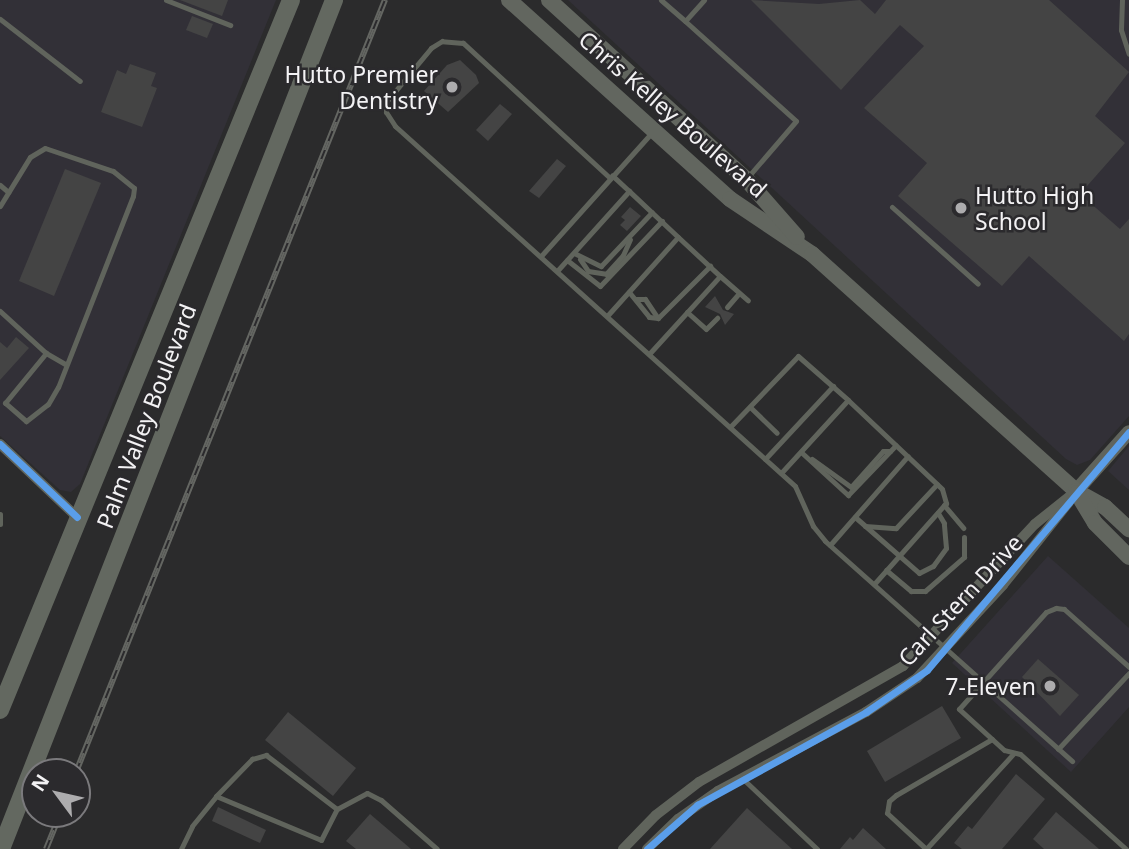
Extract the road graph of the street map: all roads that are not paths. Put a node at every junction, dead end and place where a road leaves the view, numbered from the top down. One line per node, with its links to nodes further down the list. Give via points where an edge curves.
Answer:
1 (166, 0): 11 (lane)
2 (291, 0): 66 (highway, Palm Valley Boulevard)
3 (334, 0): 93 (highway, Palm Valley Boulevard)
4 (509, 0): 14 (main road, Chris Kelley Boulevard)
5 (549, 0): 16 (main road, Chris Kelley Boulevard)
6 (704, 0): 10 (lane)
7 (1122, 0): 12 (lane, via 1121,30)
8 (665, 1): 10 (lane)
9 (0, 19): 13 (lane)
10 (685, 22): 16 (lane, via 796,121)
11 (230, 24)
12 (1129, 54)
13 (80, 81)
14 (654, 130): 15 (lane); 27 (main road, Chris Kelley Boulevard, via 730,199)
15 (611, 177): 18 (lane); 28 (lane); 28 (lane, via 463,43 453,40 431,48 397,84 386,102 386,112 395,126)
16 (746, 179): 27 (main road, Chris Kelley Boulevard)
17 (0, 185): 19 (lane)
18 (629, 191): 22 (lane); 26 (lane)
19 (8, 192): 20 (lane); 47 (lane, via 30,157 44,148 113,171 134,188)
20 (0, 206)
21 (892, 207): 34 (lane)
22 (652, 212): 23 (lane); 24 (lane)
23 (662, 221): 25 (lane); 30 (lane, via 600,286)
24 (632, 235): 29 (lane, via 601,266); 29 (lane, via 623,255 606,274 589,271)
25 (678, 237): 31 (lane); 35 (lane)
26 (574, 253): 29 (lane); 30 (lane)
27 (812, 254): 62 (main road, Chris Kelley Boulevard)
28 (541, 256): 32 (lane)
29 (580, 259)
30 (567, 260): 32 (lane)
31 (710, 266): 33 (lane); 43 (lane)
32 (557, 271): 42 (lane)
33 (720, 276): 36 (lane); 41 (lane)
34 (978, 284)
35 (629, 292): 37 (lane); 42 (lane)
36 (739, 293): 38 (lane); 39 (lane)
37 (636, 299): 43 (lane, via 649,317); 43 (lane, via 645,299)
38 (748, 300)
39 (727, 307)
40 (0, 311): 45 (lane)
41 (687, 312): 44 (lane, via 706,329); 46 (lane)
42 (607, 316): 46 (lane)
43 (658, 318)
44 (717, 318)
45 (46, 353): 47 (lane); 50 (lane)
46 (649, 354): 52 (lane)
47 (65, 364): 50 (lane, via 53,395 36,417 26,421)
48 (833, 386): 49 (lane); 51 (lane, via 798,356); 59 (lane)
49 (848, 400): 56 (lane); 57 (lane)
50 (3, 401)
51 (750, 407): 52 (lane); 54 (lane)
52 (730, 427): 59 (lane)
53 (1129, 432): 62 (street, Carl Stern Drive)
54 (777, 433)
55 (0, 444): 66 (street)
56 (896, 445): 57 (lane, via 848,495); 58 (lane)
57 (801, 452): 60 (lane)
58 (908, 456): 61 (lane); 67 (lane)
59 (765, 459): 60 (lane)
60 (781, 474): 73 (lane, via 800,492 813,526)
61 (937, 484): 63 (lane, via 946,496); 69 (lane, via 896,528)
62 (1076, 491): 71 (main road, Chris Kelley Boulevard, via 1105,507); 75 (main road, Chris Kelley Boulevard, via 1095,523); 78 (street, Carl Stern Drive, via 1035,524); 79 (street, Carl Stern Drive, via 1047,534)
63 (944, 505): 64 (lane); 70 (lane)
64 (938, 513): 74 (lane); 74 (lane, via 947,538 946,548 933,566 919,573)
65 (0, 514): 68 (lane)
66 (77, 517): 83 (highway, Palm Valley Boulevard)
67 (855, 517): 69 (lane); 73 (lane)
68 (0, 524)
69 (864, 526): 74 (lane)
70 (963, 528)
71 (1129, 529)
72 (964, 537): 76 (lane, via 964,557 930,589 911,591)
73 (830, 545): 77 (lane)
74 (898, 556): 76 (lane)
75 (1129, 557)
76 (886, 570): 77 (lane)
77 (874, 584): 78 (lane)
78 (934, 637): 79 (lane); 91 (street, Carl Stern Drive, via 872,688 699,782)
79 (947, 649): 82 (lane); 88 (street, Carl Stern Drive, via 880,704)
80 (1129, 667): 82 (lane, via 1064,609 1056,608 1046,612)
81 (1129, 673): 85 (lane)
82 (983, 681): 84 (lane, via 959,709); 85 (lane)
83 (0, 710)
84 (992, 739): 86 (lane); 86 (lane, via 896,795 889,801 887,813 926,849)
85 (1058, 749): 87 (lane)
86 (1014, 753): 100 (lane)
87 (1072, 761)
88 (742, 778): 98 (street, Carl Stern Drive, via 688,812); 99 (lane)
89 (216, 796): 90 (lane, via 252,759 267,755); 92 (lane); 94 (lane)
90 (337, 809): 92 (lane); 96 (lane, via 367,793)
91 (632, 839): 97 (street, Carl Stern Drive); 98 (lane)
92 (321, 840): 95 (lane)
93 (1, 849)
94 (181, 849)
95 (318, 849)
96 (437, 849)
97 (623, 849)
98 (645, 849)
99 (817, 849)
100 (1126, 849)

